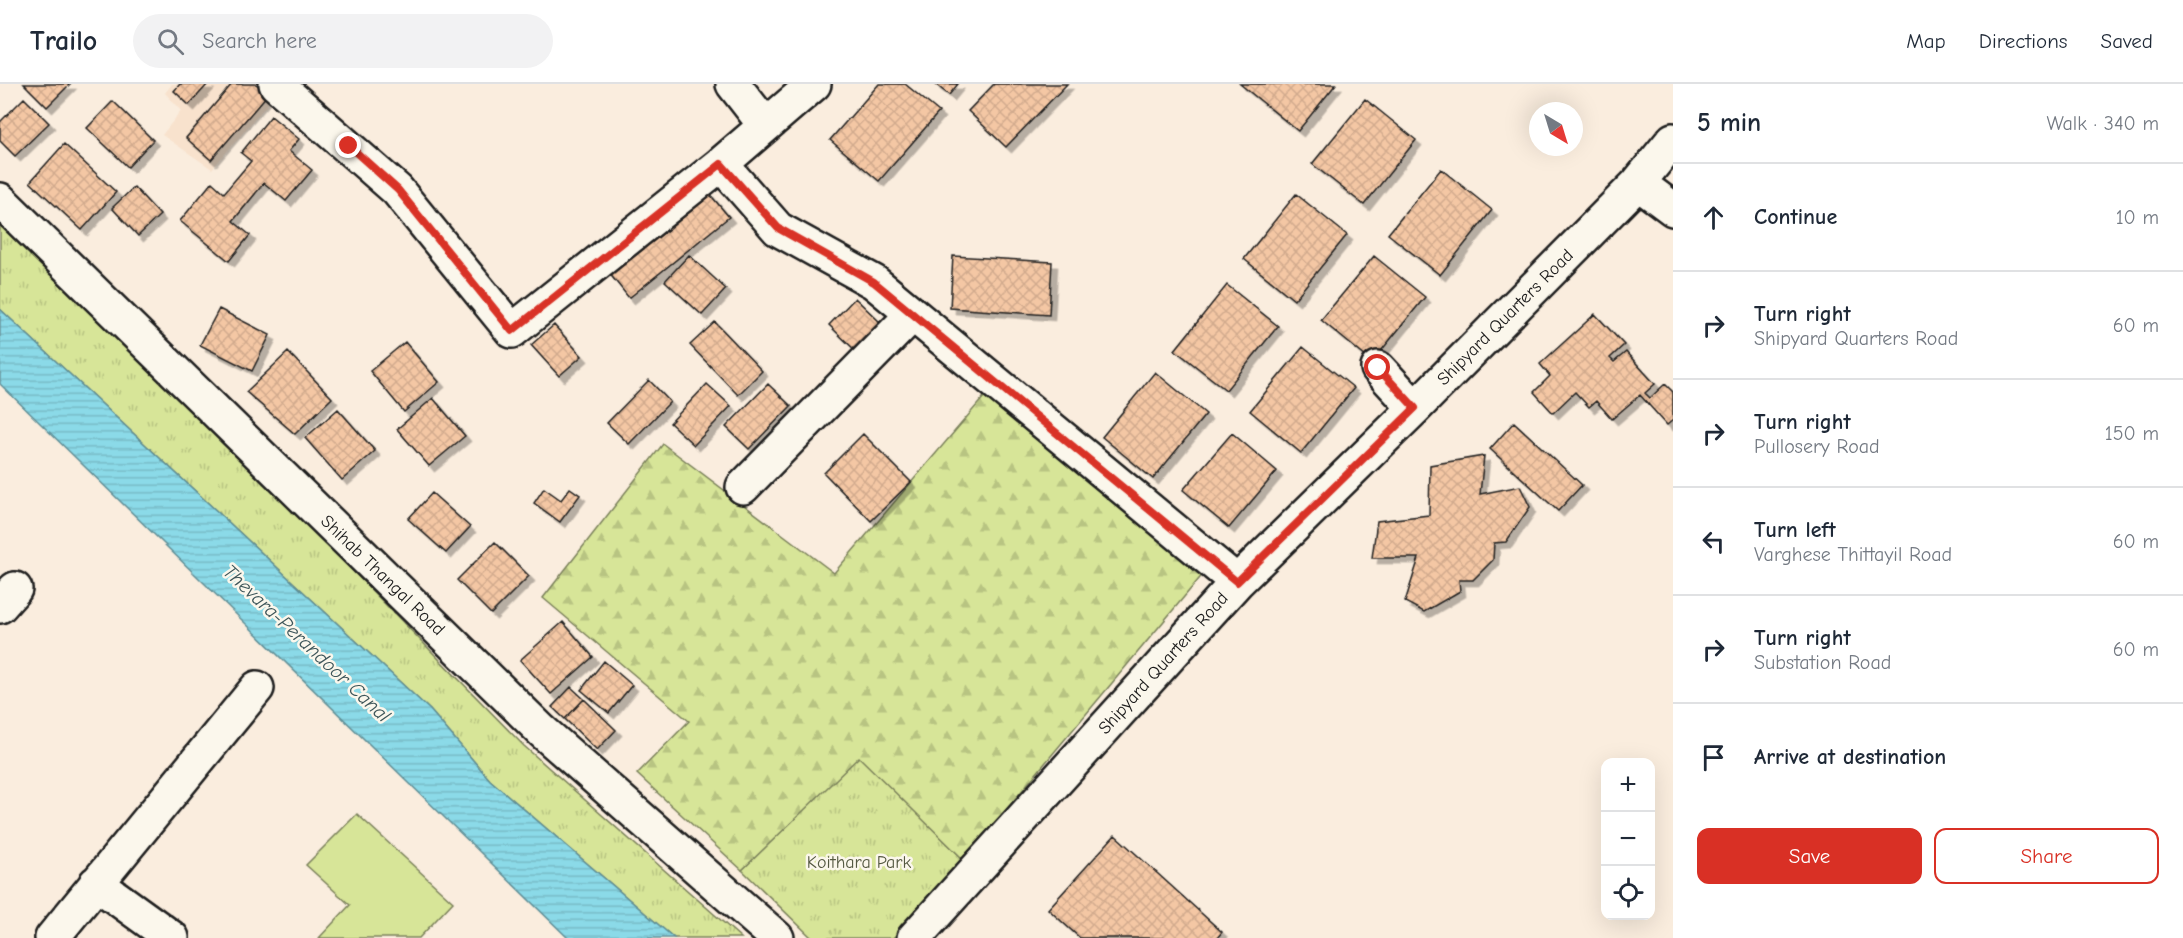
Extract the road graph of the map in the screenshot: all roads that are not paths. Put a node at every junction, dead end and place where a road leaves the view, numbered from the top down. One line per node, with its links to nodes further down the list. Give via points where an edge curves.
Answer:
1 (276, 84): 6 (street, via 398,190 512,331)
2 (733, 84): 4 (street)
3 (814, 84): 4 (street)
4 (765, 125): 6 (street)
5 (1673, 140): 7 (street, Shipyard Quarters Road)
6 (721, 164): 10 (street, via 778,228 874,282)
7 (1638, 183): 9 (street); 12 (street, Shipyard Quarters Road)
8 (0, 200): 19 (street, Shihab Thangal Road, via 542,731)
9 (1673, 209)
10 (913, 314): 13 (street); 14 (street)
11 (1378, 368): 12 (street)
12 (1415, 408): 14 (street, Shipyard Quarters Road)
13 (743, 488)
14 (1237, 582): 20 (street, Shipyard Quarters Road)
15 (257, 688): 16 (street)
16 (96, 883): 17 (street); 18 (street)
17 (52, 938)
18 (172, 938)
19 (777, 938)
20 (914, 938)

